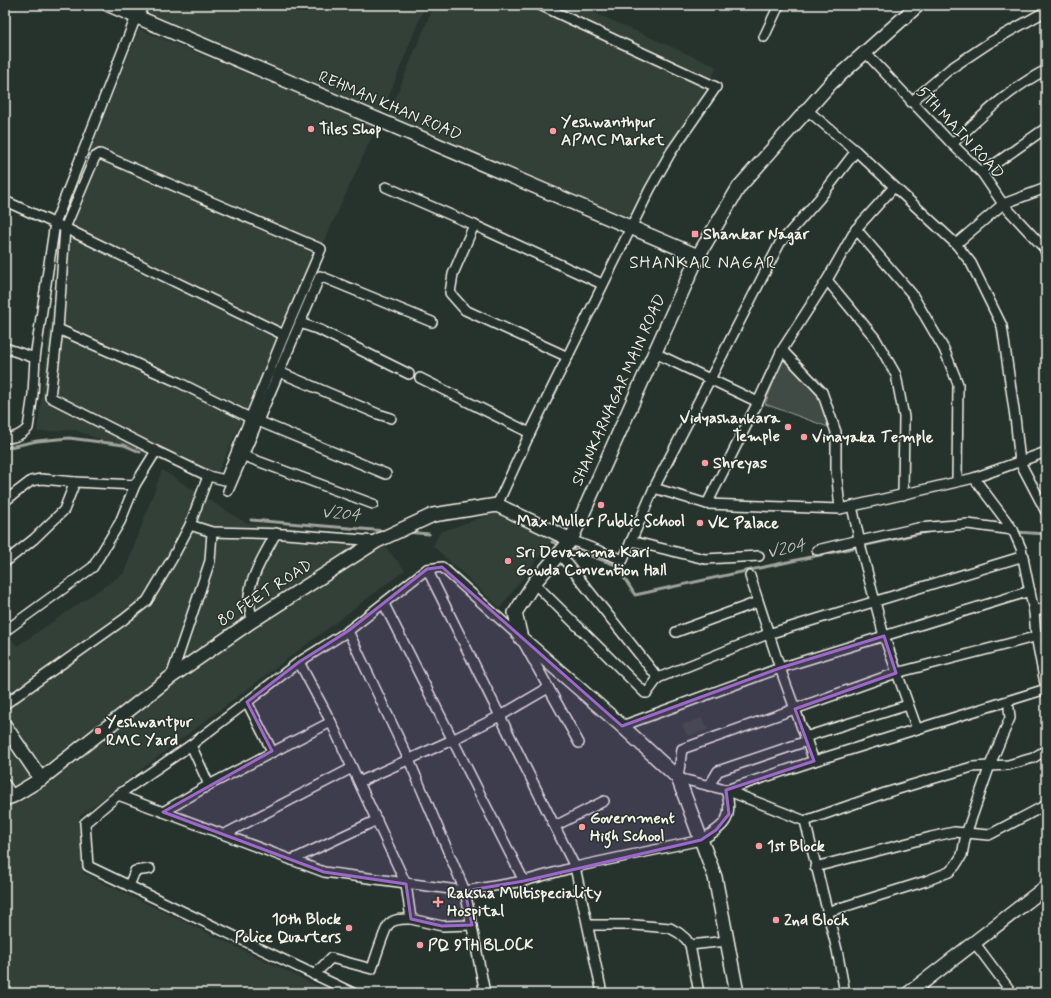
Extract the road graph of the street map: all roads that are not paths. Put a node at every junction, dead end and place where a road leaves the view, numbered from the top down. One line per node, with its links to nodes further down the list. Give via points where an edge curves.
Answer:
1 (109, 5): 7 (street, REHMAN KHAN ROAD)
2 (141, 5): 7 (street)
3 (540, 5): 24 (street, via 716,87 671,152)
4 (779, 5): 8 (street)
5 (918, 5): 9 (street, SHANKARNAGAR MAIN ROAD)
6 (1046, 11): 11 (street, via 989,43 950,69)
7 (136, 17): 22 (street); 24 (street, REHMAN KHAN ROAD)
8 (764, 37)
9 (865, 52): 11 (street, 5TH MAIN ROAD); 12 (street, SHANKARNAGAR MAIN ROAD, via 831,83)
10 (1046, 70): 14 (street, via 998,102)
11 (911, 102): 14 (street, 5TH MAIN ROAD)
12 (807, 110): 15 (street); 29 (street, SHANKARNAGAR MAIN ROAD, via 739,186)
13 (1046, 128): 16 (street)
14 (952, 144): 16 (street, 5TH MAIN ROAD)
15 (856, 151): 18 (street); 44 (street, via 819,199 780,243)
16 (982, 173): 21 (street, 5TH MAIN ROAD)
17 (386, 187): 23 (street)
18 (894, 188): 26 (street); 27 (street)
19 (1046, 188): 21 (street)
20 (5, 201): 22 (street)
21 (1003, 204): 27 (street); 28 (street, 5TH MAIN ROAD)
22 (55, 222): 25 (street); 40 (street)
23 (474, 225): 31 (street); 39 (street, via 453,274 450,293 465,310)
24 (631, 227): 29 (street, REHMAN KHAN ROAD); 31 (street)
25 (65, 228): 34 (street); 35 (street); 35 (street, via 95,157 100,154 321,248)
26 (856, 229): 30 (street); 57 (street, via 912,294 947,356 958,384)
27 (956, 244): 53 (street, via 971,263 1002,326)
28 (1045, 250)
29 (698, 256): 38 (street, SHANKARNAGAR MAIN ROAD)
30 (827, 280): 37 (street); 62 (street, via 875,338 896,375 904,417)
31 (602, 284): 39 (street)
32 (432, 322): 33 (street, via 320,276)
33 (300, 323): 41 (street); 42 (street, via 320,330)
34 (58, 329): 47 (street, via 178,382); 50 (street, via 50,397)
35 (284, 335): 47 (street)
36 (5, 348): 40 (street)
37 (782, 350): 45 (street); 68 (street, via 822,392 836,432)
38 (655, 353): 44 (street); 77 (street, SHANKARNAGAR MAIN ROAD)
39 (568, 357): 48 (street)
40 (35, 358): 49 (street, via 28,428 21,435)
41 (279, 372): 46 (street); 47 (street)
42 (409, 374)
43 (420, 378): 48 (street)
44 (709, 380): 45 (street); 60 (street)
45 (758, 402): 65 (street)
46 (391, 418)
47 (254, 420): 52 (street); 54 (street); 55 (street, via 225,480)
48 (530, 433): 66 (street)
49 (5, 438)
50 (156, 451): 55 (street); 59 (street)
51 (1046, 452): 53 (street)
52 (244, 456): 61 (street); 64 (street)
53 (1020, 462): 56 (street); 69 (street)
54 (386, 474)
55 (208, 476): 70 (street)
56 (974, 478): 57 (street); 72 (street)
57 (957, 481): 62 (street)
58 (75, 482): 59 (street); 63 (street, via 41,479 31,481); 81 (street, via 64,510)
59 (135, 485): 92 (street, via 120,522 93,567)
60 (654, 488): 65 (street); 76 (street)
61 (228, 491)
62 (903, 495): 67 (street)
63 (5, 501)
64 (373, 504)
65 (707, 504): 68 (street)
66 (497, 505): 74 (street, 80 FEET ROAD, via 433,515); 77 (street)
67 (852, 506): 68 (street); 75 (street)
68 (840, 509)
69 (1046, 512)
70 (190, 525): 71 (street); 108 (street, via 147,601)
71 (212, 532): 73 (street); 103 (street, via 210,561)
72 (1015, 533): 75 (street, via 968,524 918,528); 80 (street)
73 (276, 534): 74 (street); 91 (street, via 261,562 249,596)
74 (377, 540): 91 (street, 80 FEET ROAD)
75 (859, 540): 78 (street); 87 (street)
76 (631, 541): 77 (street, via 623,560); 79 (street, via 706,559)
77 (565, 546): 84 (street, SHANKARNAGAR MAIN ROAD); 104 (street)
78 (817, 550)
79 (759, 556)
80 (1024, 556): 85 (street); 87 (street)
81 (5, 562)
82 (427, 569): 88 (street); 99 (street, via 442,567); 112 (street)
83 (750, 576): 86 (street)
84 (534, 583): 99 (street, SHANKARNAGAR MAIN ROAD, via 515,613); 104 (street, via 643,692 647,693)
85 (1030, 591): 90 (street); 97 (street)
86 (758, 602): 94 (street); 95 (street)
87 (875, 602): 95 (street); 97 (street)
88 (384, 604): 93 (street); 118 (street)
89 (1046, 607): 90 (street)
90 (1034, 612): 98 (street)
91 (252, 621): 103 (street, 80 FEET ROAD)
92 (6, 629)
93 (348, 631): 100 (street); 123 (street)
94 (676, 632)
95 (768, 634): 101 (street); 104 (street)
96 (1046, 634): 98 (street)
97 (884, 636): 101 (street); 102 (street)
98 (1036, 636): 102 (street); 106 (street)
99 (521, 638): 105 (street); 115 (street)
100 (300, 662): 107 (street); 113 (street)
101 (780, 668): 111 (street); 115 (street)
102 (896, 673): 109 (street); 111 (street)
103 (171, 677): 128 (street, 80 FEET ROAD)
104 (658, 678)
105 (548, 688): 112 (street); 119 (street)
106 (1046, 689): 116 (street)
107 (247, 702): 120 (street); 122 (street)
108 (5, 704)
109 (908, 705): 116 (street); 117 (street)
110 (1009, 708): 125 (street, via 1010,718)
111 (795, 709): 117 (street); 127 (street, via 682,749)
112 (500, 716): 118 (street); 141 (street)
113 (331, 722): 122 (street); 126 (street)
114 (5, 726): 128 (street)
115 (622, 726): 127 (street)
116 (917, 730): 124 (street)
117 (806, 739): 124 (street); 132 (street, via 718,771)
118 (452, 740): 123 (street); 149 (street)
119 (579, 743)
120 (190, 745): 131 (street); 134 (street)
121 (1046, 750): 125 (street, via 1033,758 1008,765)
122 (272, 751): 131 (street)
123 (409, 760): 129 (street); 153 (street)
124 (814, 761): 133 (street)
125 (990, 765): 140 (street, via 972,767 885,793); 143 (street)
126 (352, 768): 129 (street); 142 (street)
127 (678, 778): 132 (street); 144 (street)
128 (41, 779): 135 (street, 80 FEET ROAD)
129 (359, 782): 139 (street)
130 (5, 784): 135 (street)
131 (209, 785): 138 (street)
132 (709, 786): 133 (street)
133 (726, 790): 140 (street); 144 (street, via 730,804 729,814 716,830)
134 (118, 795): 138 (street); 151 (street, via 85,823 88,866)
135 (9, 797)
136 (604, 801): 141 (street)
137 (1046, 805): 143 (street, via 989,835)
138 (163, 812): 142 (street)
139 (377, 820): 145 (street); 150 (street)
140 (805, 821): 147 (street)
141 (555, 826): 146 (street)
142 (225, 834): 145 (street)
143 (966, 834): 147 (street, via 954,832); 155 (street, via 962,855 949,872)
144 (701, 840): 146 (street); 159 (street, via 715,876)
145 (292, 860): 150 (street, via 324,872)
146 (575, 867): 149 (street); 158 (street)
147 (815, 867): 155 (street)
148 (150, 869): 151 (street, via 135,871)
149 (524, 881): 153 (street)
150 (406, 884): 153 (street); 156 (street)
151 (129, 886): 162 (street)
152 (1046, 887): 161 (street)
153 (465, 891): 157 (street)
154 (1046, 897): 161 (street)
155 (827, 912): 168 (street)
156 (411, 919): 157 (street, via 442,926); 162 (street, via 401,918 389,924 372,969 331,958)
157 (472, 925): 164 (street)
158 (588, 926): 160 (street, via 635,925 670,928 679,933); 165 (street)
159 (727, 941): 160 (street); 167 (street)
160 (690, 945): 166 (street)
161 (977, 945): 169 (street); 170 (street); 171 (street)
162 (314, 975): 163 (street)
163 (353, 993)
164 (485, 993)
165 (602, 993)
166 (699, 993)
167 (737, 993)
168 (845, 993)
169 (909, 993)
170 (922, 993)
171 (1012, 993)

